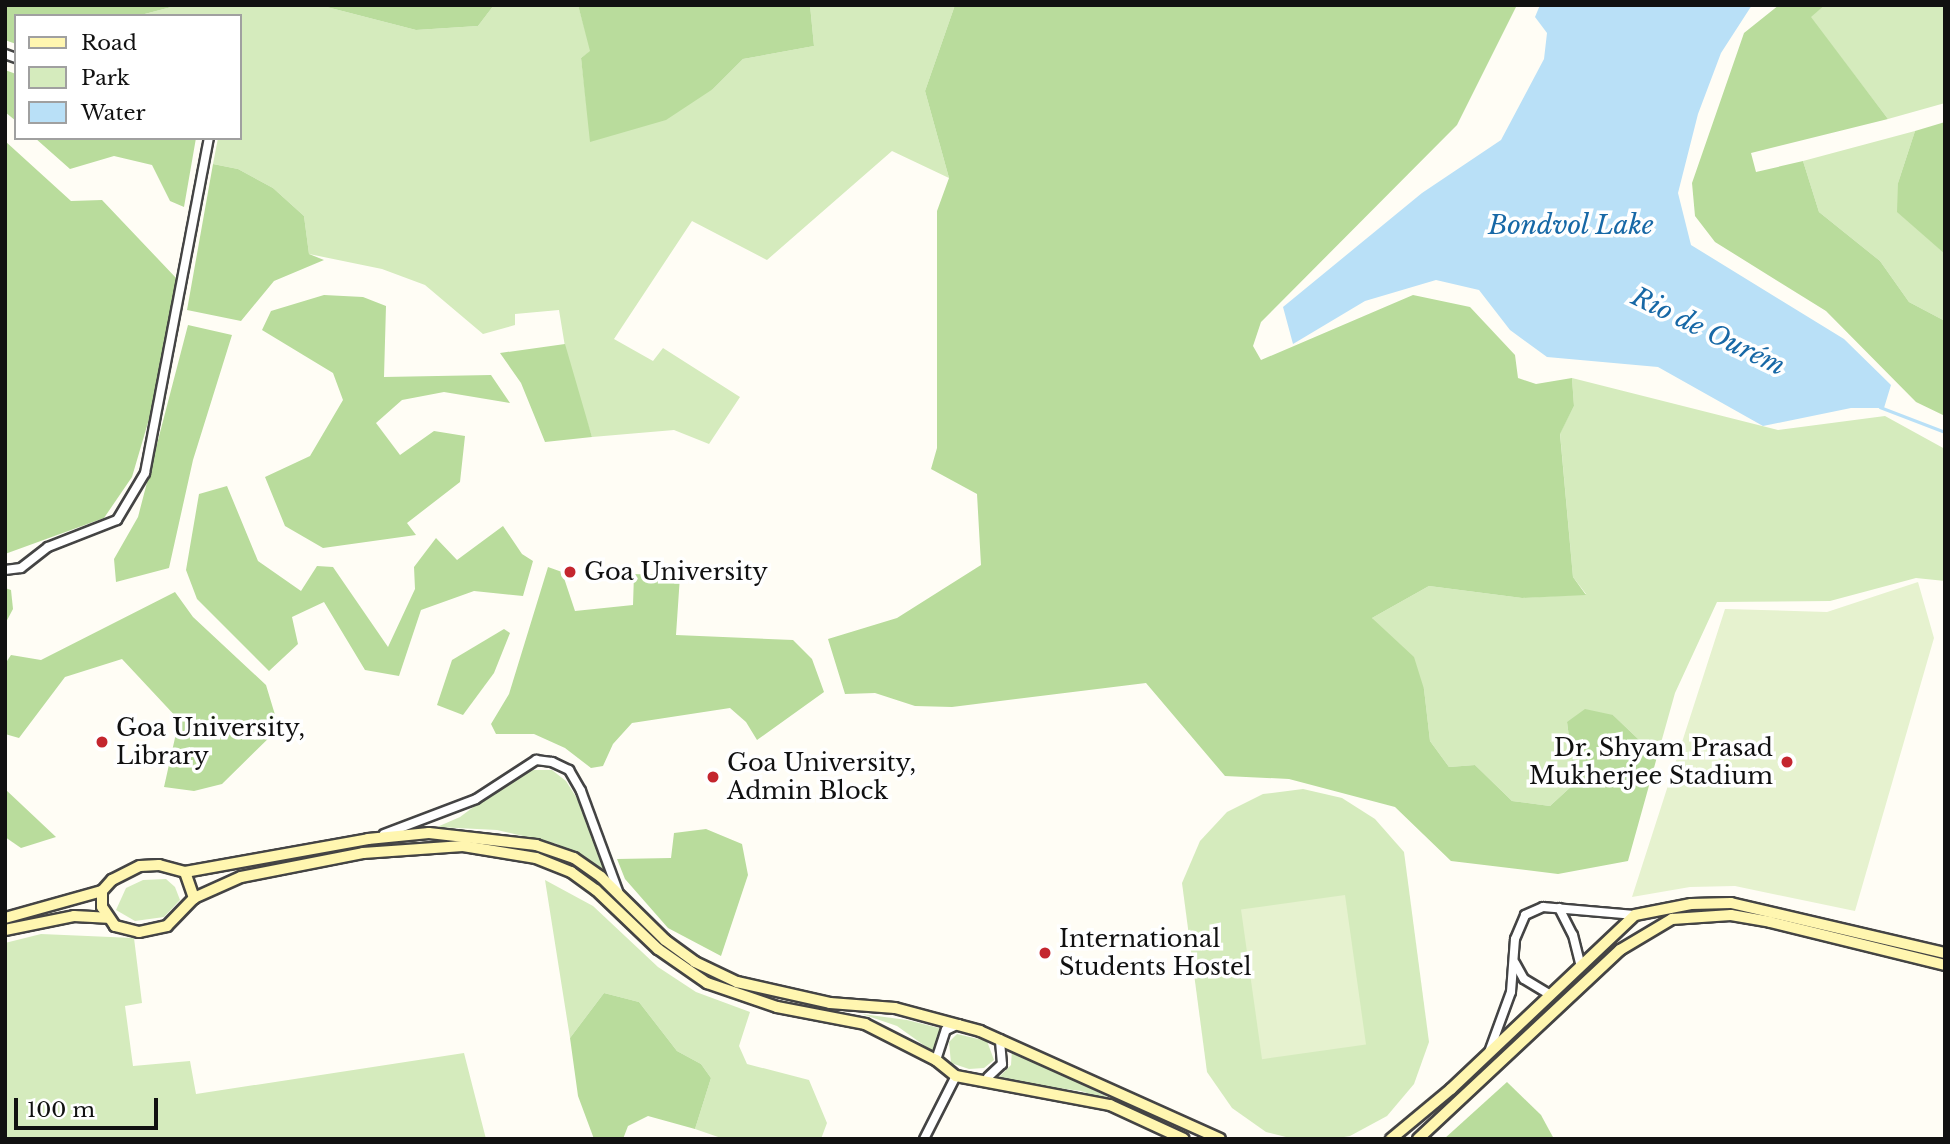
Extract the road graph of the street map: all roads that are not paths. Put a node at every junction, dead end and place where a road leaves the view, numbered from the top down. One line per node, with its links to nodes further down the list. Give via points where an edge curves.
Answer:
1 (209, 140): 2 (street, via 145,473 117,520 48,547 21,568)
2 (5, 570)
3 (368, 839): 4 (main road); 6 (main road, via 463,834 536,845 574,858); 6 (street, via 476,799 536,760 552,762 569,769 581,791)
4 (185, 872): 5 (main road, via 159,865 140,866 112,880); 7 (main road)
5 (102, 891): 10 (main road); 11 (main road)
6 (620, 895): 19 (main road, via 675,947 737,982 780,995 895,1008)
7 (194, 898): 11 (main road, via 167,926 139,932 116,926); 23 (main road, via 241,877 363,853 429,847 499,850 570,872 596,890 658,949 707,983 777,1007 865,1024)
8 (1559, 908): 9 (street); 15 (street, via 1543,907 1525,915 1515,939); 17 (street, via 1573,935)
9 (1635, 915): 13 (main road, via 1691,904 1731,903); 17 (main road)
10 (5, 918)
11 (107, 918): 12 (main road, via 74,916)
12 (5, 930)
13 (1820, 930): 14 (main road); 16 (main road); 22 (main road, via 1731,915 1672,919 1620,950)
14 (1945, 953)
15 (1514, 961): 18 (street, via 1524,979); 21 (street, via 1511,992)
16 (1945, 965)
17 (1581, 966): 18 (main road)
18 (1551, 995): 21 (main road)
19 (959, 1024): 20 (main road); 23 (street, via 946,1030)
20 (1000, 1039): 25 (street, via 1002,1064); 29 (main road)
21 (1491, 1052): 22 (main road); 30 (main road)
22 (1503, 1059): 31 (main road)
23 (936, 1060): 24 (main road)
24 (956, 1076): 26 (main road); 27 (street)
25 (988, 1077): 26 (main road)
26 (971, 1080): 28 (main road, via 1110,1105)
27 (924, 1139)
28 (1184, 1139)
29 (1220, 1139)
30 (1391, 1139)
31 (1418, 1139)

